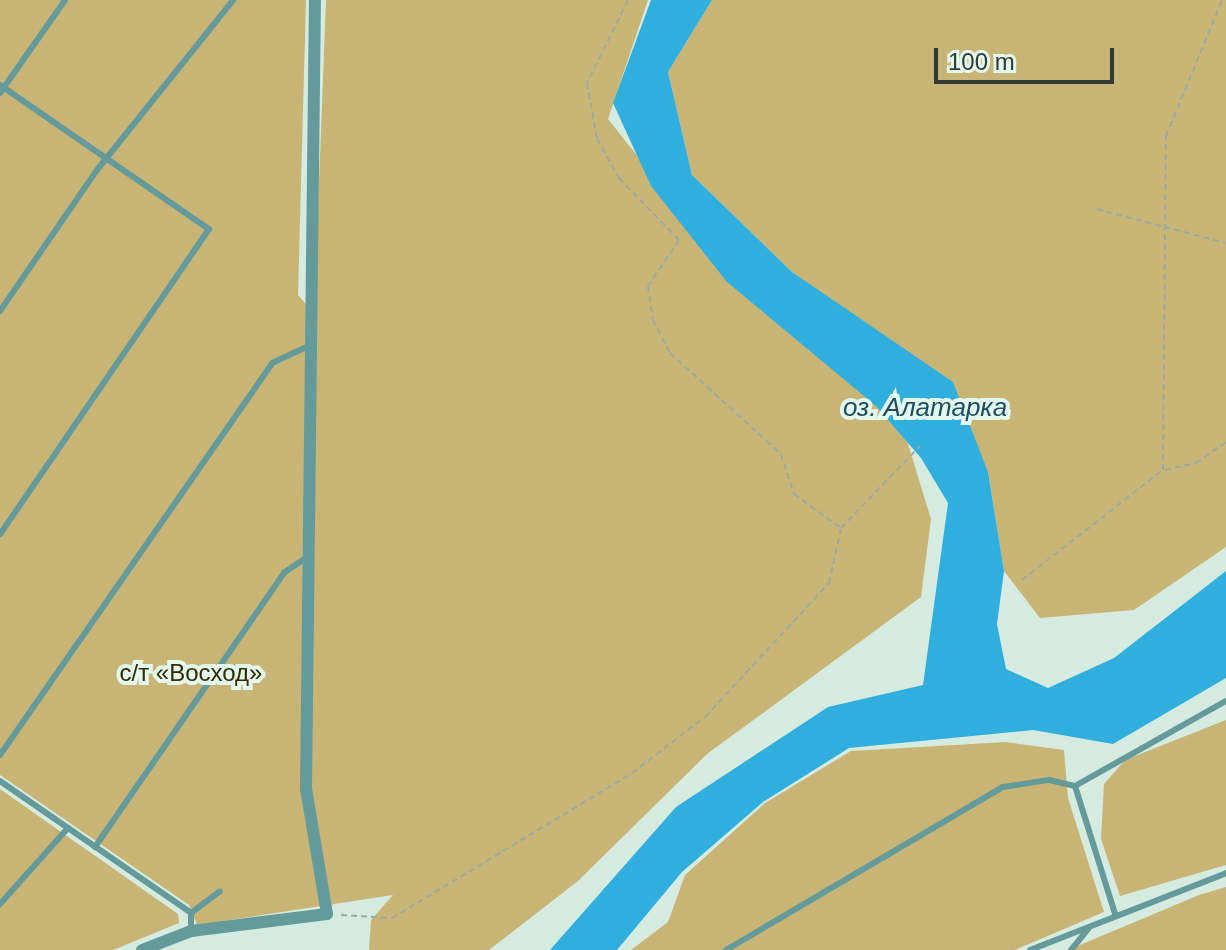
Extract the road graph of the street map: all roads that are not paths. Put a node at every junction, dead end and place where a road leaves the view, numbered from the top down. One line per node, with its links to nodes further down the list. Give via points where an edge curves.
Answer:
1 (65, 0): 4 (lane)
2 (233, 0): 5 (lane)
3 (315, 0): 7 (street)
4 (1, 89): 5 (lane)
5 (111, 161): 6 (lane, via 97,170); 8 (lane, via 209,229)
6 (0, 311)
7 (307, 347): 9 (street); 11 (lane, via 272,363)
8 (0, 534)
9 (306, 558): 15 (lane, via 285,572); 22 (street, via 306,789 327,914)
10 (1226, 701): 13 (lane)
11 (0, 755)
12 (0, 781): 14 (lane)
13 (1075, 786): 20 (lane); 24 (lane, via 1049,780 1003,787)
14 (68, 828): 15 (lane); 18 (lane)
15 (95, 847): 19 (lane)
16 (1226, 873): 20 (lane)
17 (220, 891): 19 (lane)
18 (0, 904)
19 (191, 913): 22 (lane)
20 (1115, 914): 21 (lane)
21 (1090, 926): 25 (lane); 26 (lane)
22 (191, 931): 23 (street)
23 (142, 950)
24 (726, 950)
25 (1030, 950)
26 (1071, 950)

